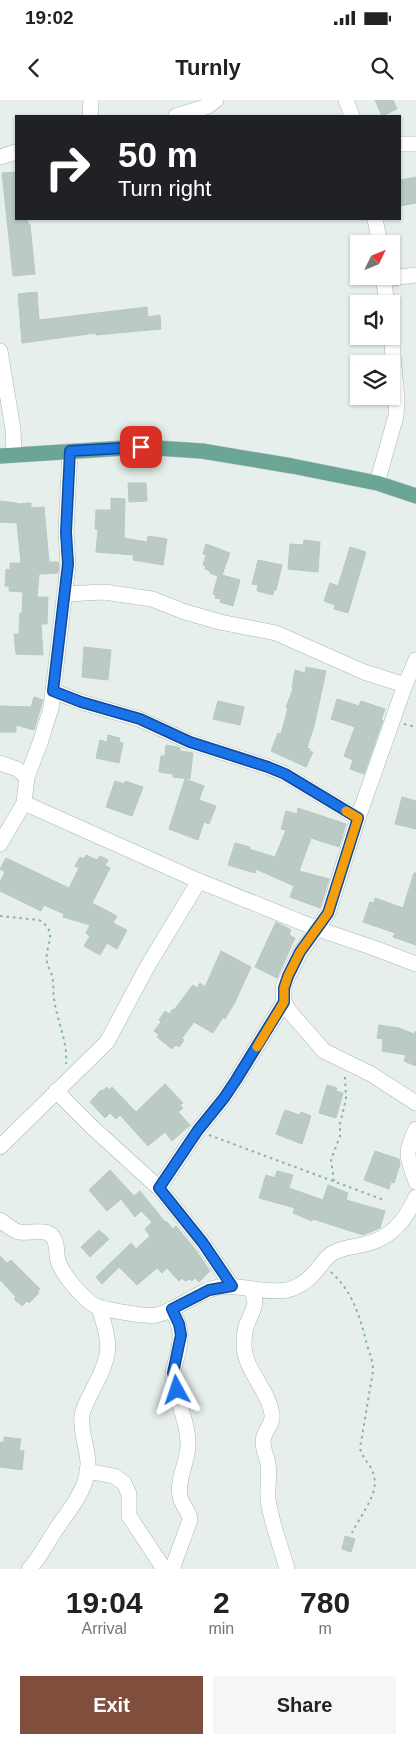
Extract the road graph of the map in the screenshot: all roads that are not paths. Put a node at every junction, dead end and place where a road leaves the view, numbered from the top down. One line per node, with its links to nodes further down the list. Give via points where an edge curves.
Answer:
1 (91, 100): 4 (street)
2 (216, 100): 5 (street, via 208,106)
3 (346, 100): 6 (street)
4 (90, 115)
5 (179, 115)
6 (352, 115)
7 (401, 144): 8 (street)
8 (416, 144)
9 (15, 152): 10 (street)
10 (0, 157)
11 (375, 220): 12 (street)
12 (378, 235)
13 (416, 274): 14 (street)
14 (400, 276)
15 (392, 345): 19 (street, via 396,416)
16 (0, 351): 18 (street, via 13,429)
17 (70, 451): 18 (main road); 19 (main road, via 141,447 202,451); 21 (street)
18 (7, 455)
19 (377, 484): 20 (main road)
20 (416, 496)
21 (65, 594): 23 (street, via 104,592 152,599 220,622 276,633 364,672); 24 (street)
22 (416, 660): 23 (street)
23 (405, 686): 28 (street)
24 (53, 691): 26 (street, via 48,717); 28 (street, via 126,714 190,742 285,774)
25 (0, 763): 26 (street)
26 (27, 777): 27 (street)
27 (24, 803): 29 (street); 30 (street)
28 (358, 818): 31 (street, via 333,901)
29 (0, 844)
30 (199, 881): 31 (street); 34 (street, via 107,1042)
31 (318, 929): 32 (street); 33 (street, via 300,952 288,976)
32 (416, 964)
33 (284, 1002): 35 (street, via 321,1048); 39 (street, via 232,1086)
34 (59, 1088): 37 (street); 39 (street, via 93,1128)
35 (416, 1102)
36 (416, 1129): 38 (street, via 407,1154)
37 (0, 1147)
38 (416, 1182)
39 (159, 1188): 42 (street)
40 (416, 1197): 43 (street, via 402,1221 384,1238 334,1252 296,1287 273,1291)
41 (0, 1220): 44 (street, via 19,1232 51,1234 64,1274 91,1303)
42 (232, 1286): 43 (street); 45 (street, via 209,1290)
43 (250, 1289): 50 (street, via 255,1303 245,1331 244,1346 248,1363 272,1415 263,1442 268,1465 268,1498)
44 (99, 1307): 45 (street, via 151,1316); 46 (street, via 108,1338 108,1352 105,1368 82,1416)
45 (172, 1309): 49 (street, via 181,1330 173,1373 188,1446 180,1496 190,1520)
46 (88, 1471): 47 (street, via 79,1496); 48 (street, via 114,1476 124,1483 129,1494 129,1516)
47 (29, 1569)
48 (164, 1569)
49 (172, 1569)
50 (287, 1569)

